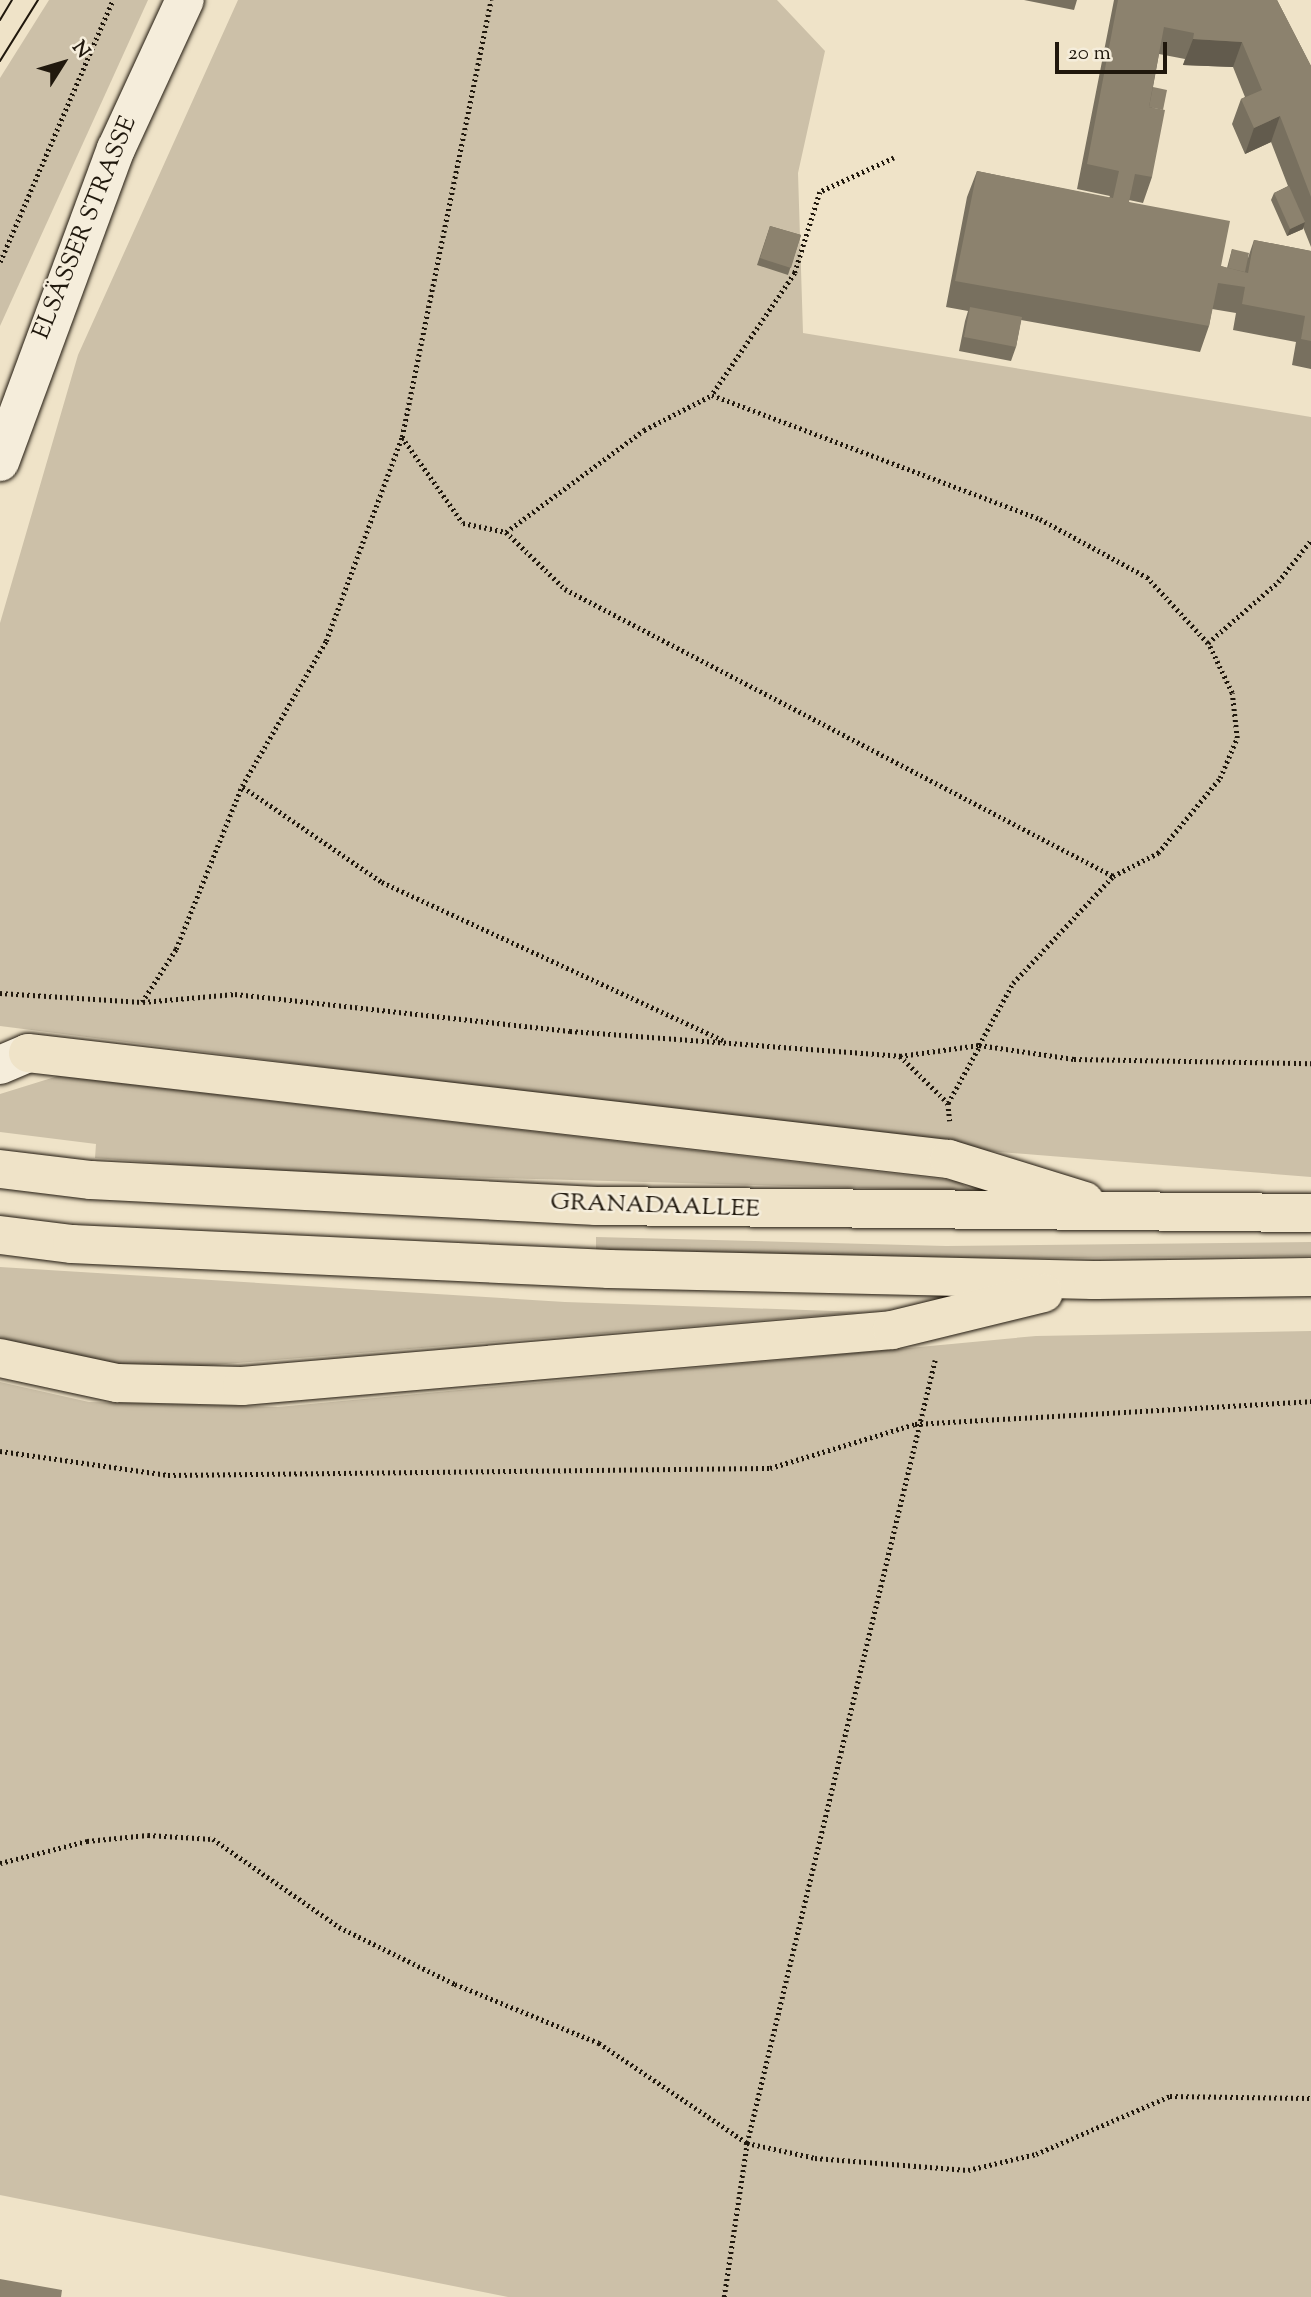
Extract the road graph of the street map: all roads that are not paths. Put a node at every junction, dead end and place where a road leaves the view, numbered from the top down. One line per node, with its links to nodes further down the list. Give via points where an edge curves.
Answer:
1 (185, 0): 2 (main road, ELSÄSSER STRASSE, via 116,149)
2 (0, 462)
3 (9, 1054): 6 (highway, via 949,1159)
4 (0, 1169): 6 (highway, GRANADAALLEE, via 91,1180 596,1206)
5 (1311, 1213): 6 (highway, GRANADAALLEE)
6 (1127, 1214)
7 (0, 1235): 9 (highway, via 72,1244 608,1269)
8 (1311, 1277): 9 (highway)
9 (1093, 1280): 10 (highway, via 891,1330 242,1386 117,1383)
10 (0, 1358)

